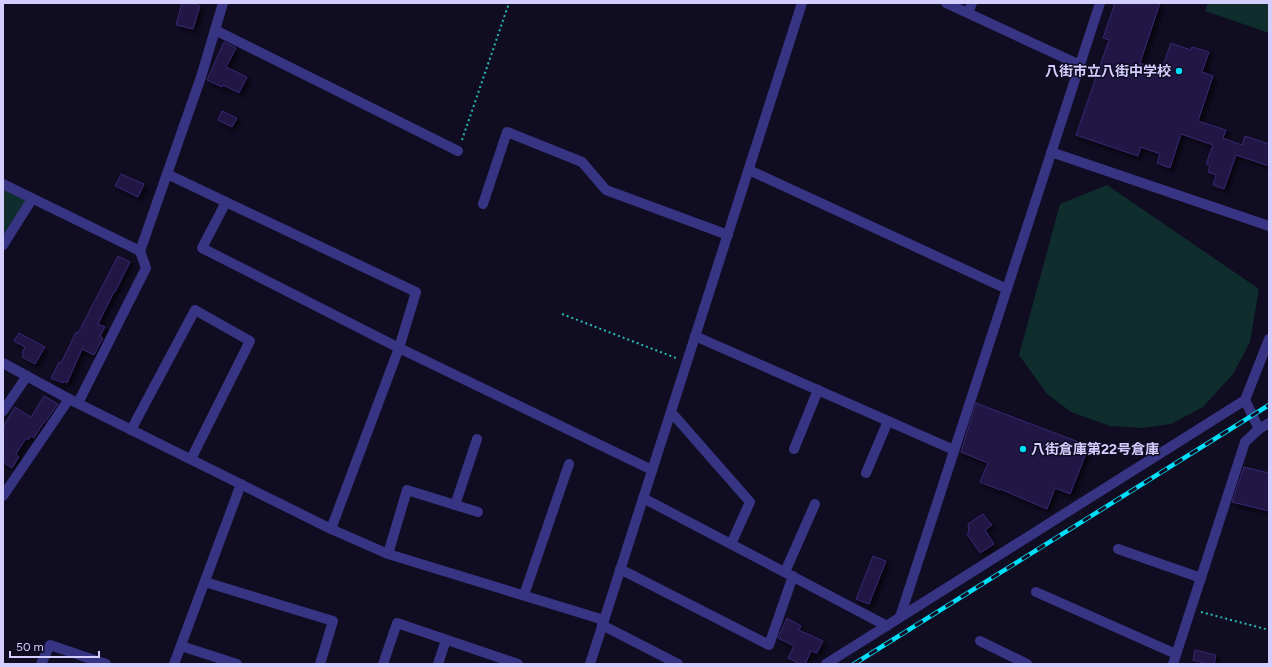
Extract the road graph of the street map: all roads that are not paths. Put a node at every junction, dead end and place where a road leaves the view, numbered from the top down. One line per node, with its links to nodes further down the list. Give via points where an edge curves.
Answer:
1 (223, 3): 7 (street)
2 (802, 3): 11 (street)
3 (946, 3): 6 (street)
4 (972, 3): 6 (street)
5 (1100, 3): 8 (street)
6 (968, 13): 8 (street)
7 (215, 30): 9 (street); 12 (street, via 202,78)
8 (1080, 65): 10 (street)
9 (458, 151)
10 (1051, 152): 17 (street); 21 (street)
11 (749, 170): 18 (street); 21 (street)
12 (167, 174): 15 (street); 20 (street)
13 (3, 184): 14 (street)
14 (32, 199): 19 (street); 20 (street)
15 (226, 202): 24 (street, via 416,292); 24 (street, via 202,248)
16 (483, 204): 18 (street, via 507,132 582,162 606,190)
17 (1269, 226)
18 (728, 235): 22 (street)
19 (3, 245)
20 (140, 251): 29 (street, via 146,268)
21 (1007, 289): 39 (street)
22 (695, 336): 27 (street); 31 (street)
23 (1269, 339): 28 (street)
24 (399, 348): 42 (street); 50 (street)
25 (3, 363): 26 (street)
26 (27, 376): 29 (street); 30 (street)
27 (818, 390): 32 (street); 38 (street)
28 (1245, 400): 34 (street); 60 (street)
29 (73, 401): 35 (street); 45 (street)
30 (3, 411)
31 (671, 412): 42 (street); 51 (street, via 750,502)
32 (888, 421): 39 (street); 43 (street)
33 (1269, 423): 34 (street)
34 (1258, 429): 36 (street); 56 (street, via 1245,442)
35 (131, 430): 40 (street); 40 (street, via 194,310 250,341)
36 (1269, 431)
37 (477, 439): 48 (street)
38 (794, 449)
39 (954, 450): 60 (street)
40 (191, 459): 44 (street)
41 (569, 464): 59 (street)
42 (652, 470): 46 (street)
43 (866, 472)
44 (241, 484): 50 (street); 57 (street)
45 (3, 496)
46 (643, 498): 51 (street); 54 (street)
47 (814, 504): 55 (street)
48 (455, 505): 49 (street); 53 (street, via 408,490)
49 (478, 512)
50 (331, 529): 53 (street)
51 (731, 544): 55 (street)
52 (1118, 549): 56 (street)
53 (388, 554): 59 (street)
54 (620, 569): 55 (street, via 769,645); 61 (street)
55 (789, 574): 62 (street)
56 (1200, 578): 66 (street)
57 (205, 582): 65 (street); 72 (street, via 333,621)
58 (1036, 592): 66 (street)
59 (524, 596): 61 (street)
60 (900, 617): 62 (street)
61 (603, 622): 76 (street); 77 (street)
62 (887, 626): 78 (street)
63 (446, 640): 67 (street); 73 (street, via 397,623); 74 (street)
64 (980, 641): 79 (street)
65 (181, 646): 70 (street); 71 (street)
66 (1174, 659)
67 (502, 662): 75 (street)
68 (42, 664): 69 (street, via 50,645)
69 (106, 664)
70 (174, 664)
71 (237, 664)
72 (320, 664)
73 (383, 664)
74 (438, 664)
75 (518, 664)
76 (590, 664)
77 (678, 664)
78 (826, 664)
79 (1027, 664)

